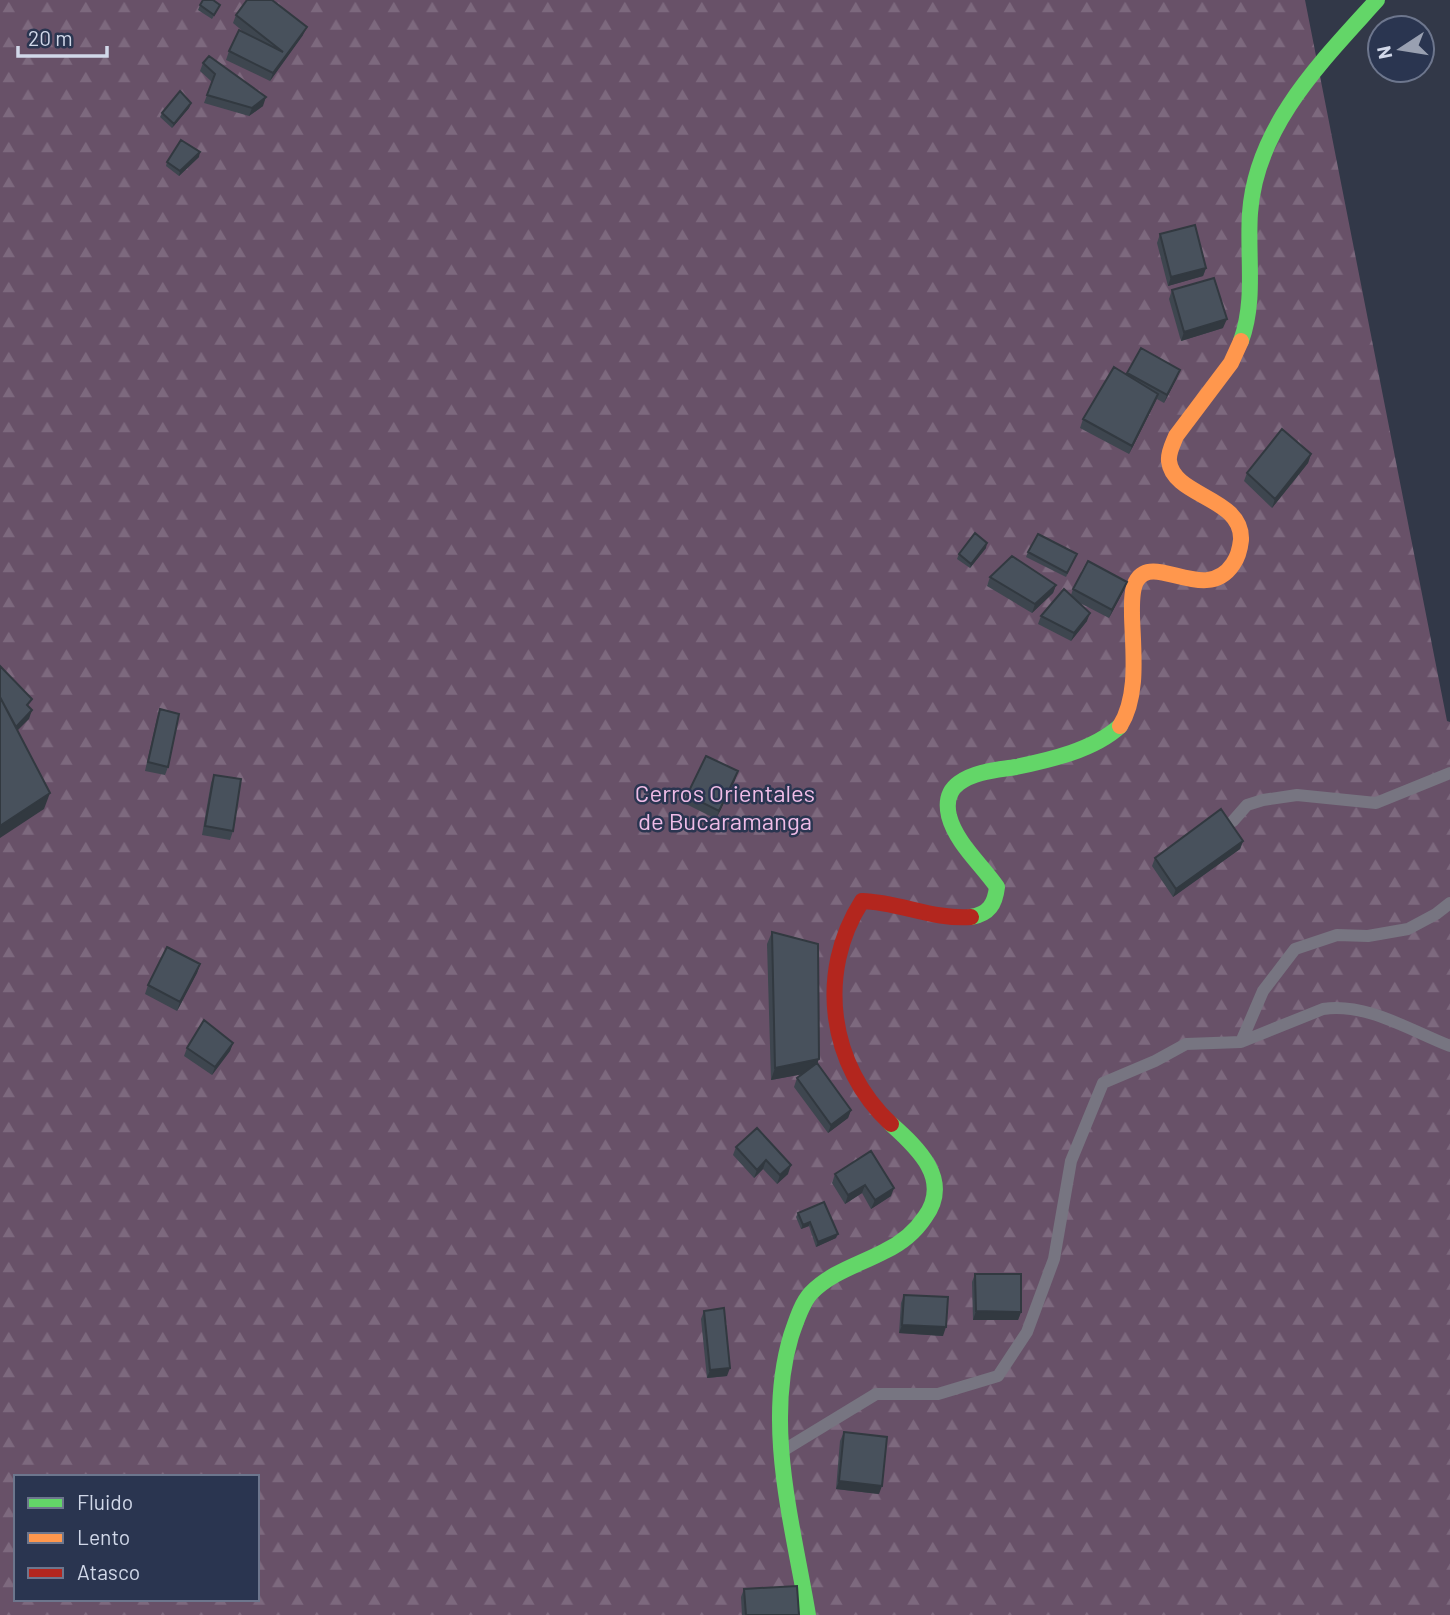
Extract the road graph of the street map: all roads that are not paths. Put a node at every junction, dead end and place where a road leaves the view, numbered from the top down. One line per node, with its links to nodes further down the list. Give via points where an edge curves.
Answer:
1 (1377, 0): 7 (street, via 1314,71 1262,154 1252,195 1248,325 1237,353 1171,447 1169,462 1175,476 1235,519 1241,533 1237,557 1223,576 1204,583 1157,570 1138,577 1133,590 1132,687 1121,726 1069,754 986,770 951,790 948,816 997,887 996,901 987,913 942,916 876,900 862,901 840,943 834,985 838,1034 849,1069 868,1100 931,1168 935,1201 914,1235 811,1293 783,1360)
2 (1450, 773): 3 (lane, via 1376,803 1297,795 1263,800 1247,806)
3 (1233, 821)
4 (1450, 903): 5 (lane, via 1408,929 1368,936 1337,935 1295,949 1263,991)
5 (1241, 1042): 6 (lane, via 1334,1007 1382,1018); 7 (lane, via 1186,1044 1103,1083 1071,1161 1054,1259 1027,1332 998,1376 938,1394 876,1394)
6 (1450, 1046)
7 (781, 1451): 8 (street)
8 (808, 1615)

